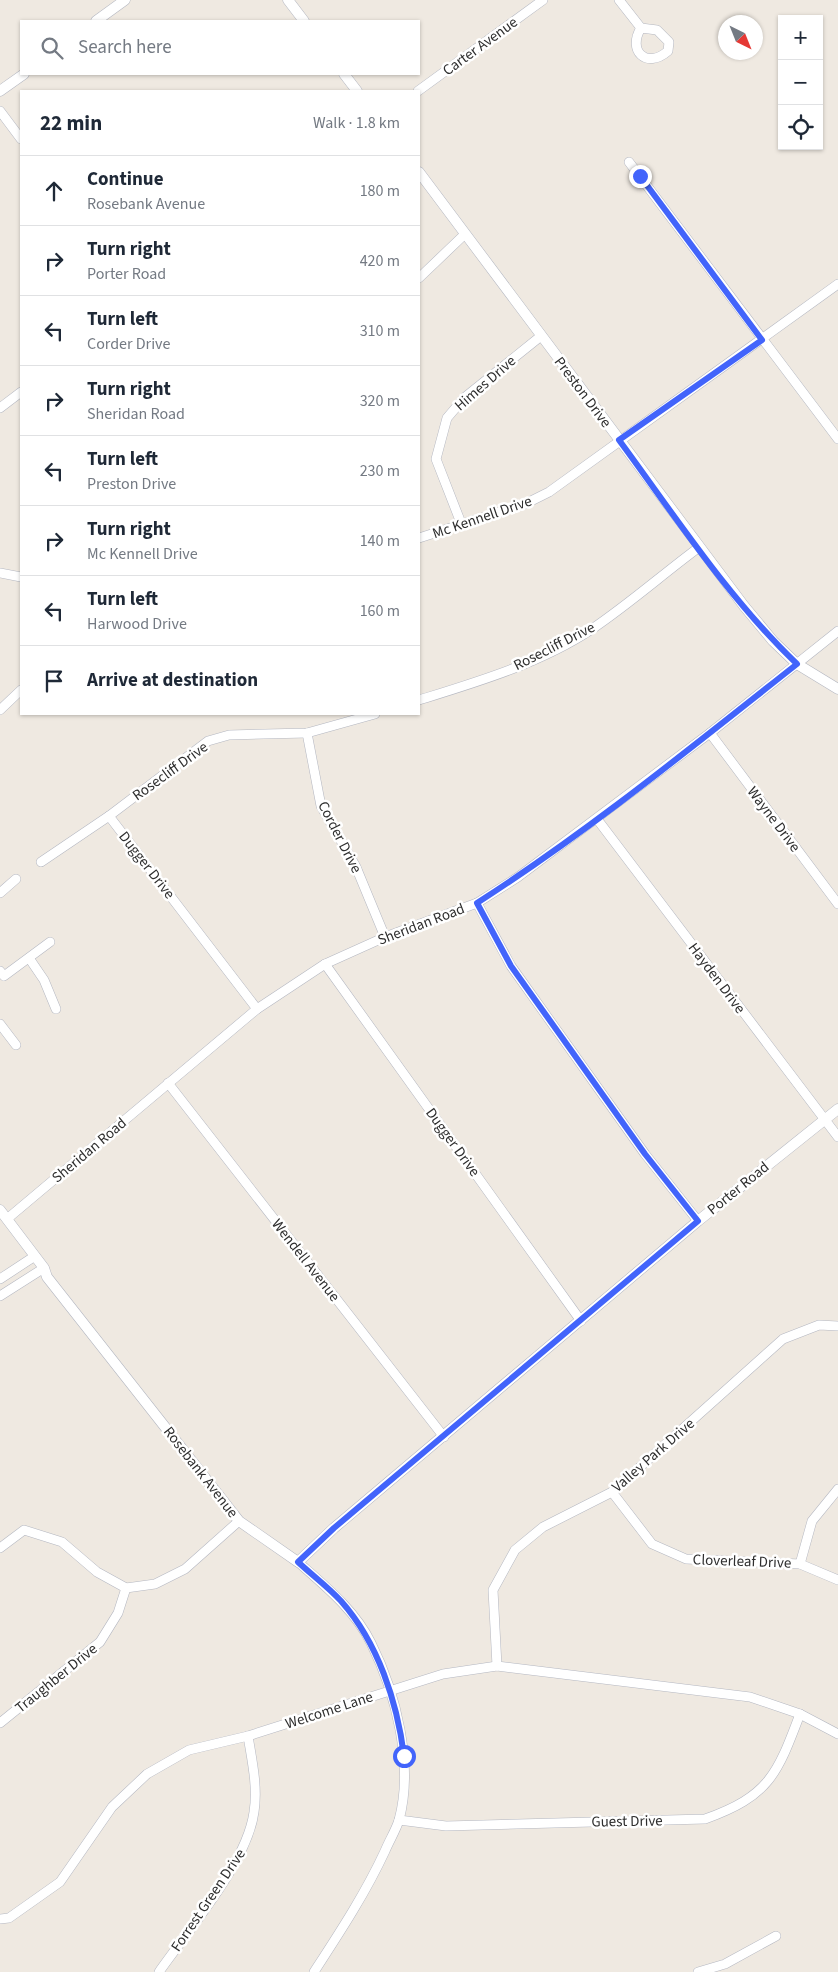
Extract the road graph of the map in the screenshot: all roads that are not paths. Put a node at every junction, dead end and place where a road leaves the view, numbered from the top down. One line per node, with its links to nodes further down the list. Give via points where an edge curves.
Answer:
1 (125, 0): 5 (street)
2 (288, 0): 6 (street)
3 (542, 0): 11 (street, Carter Avenue)
4 (619, 0): 7 (street)
5 (97, 20)
6 (303, 20)
7 (641, 28)
8 (23, 75): 12 (street)
9 (345, 75): 10 (street)
10 (356, 90)
11 (419, 90)
12 (0, 91)
13 (0, 111): 14 (street)
14 (20, 138)
15 (629, 162): 21 (street)
16 (420, 173): 17 (street, Preston Drive)
17 (465, 234): 18 (street); 20 (street, Preston Drive)
18 (420, 277)
19 (838, 284): 21 (street, Mc Kennell Drive)
20 (541, 336): 25 (street, Preston Drive); 26 (street, Himes Drive, via 464,398 447,418 436,459)
21 (762, 340): 24 (street); 25 (street, Mc Kennell Drive)
22 (20, 393): 23 (street)
23 (0, 408)
24 (838, 439)
25 (619, 440): 26 (street, Mc Kennell Drive, via 549,492 524,504); 28 (street, Preston Drive)
26 (461, 523): 27 (street, Mc Kennell Drive)
27 (420, 538)
28 (698, 548): 32 (street, Preston Drive, via 773,641); 35 (street, Rosecliff Drive, via 576,638 515,667)
29 (0, 573): 30 (street)
30 (20, 577)
31 (838, 631): 32 (street, Sheridan Road)
32 (797, 664): 33 (street, Preston Drive); 39 (street, Sheridan Road)
33 (838, 689)
34 (20, 691): 36 (street)
35 (420, 700)
36 (0, 710)
37 (371, 715): 38 (street, Rosecliff Drive)
38 (307, 733): 40 (street, Rosecliff Drive, via 229,735 208,741); 47 (street, Corder Drive, via 321,806 356,867)
39 (710, 733): 41 (street, Sheridan Road); 46 (street, Wayne Drive)
40 (109, 816): 42 (street, Rosecliff Drive); 53 (street, Dugger Drive)
41 (598, 819): 45 (street, Sheridan Road); 58 (street, Hayden Drive)
42 (41, 862)
43 (16, 879): 44 (street)
44 (0, 893)
45 (477, 903): 47 (street, Sheridan Road); 62 (street, via 511,966 645,1154)
46 (838, 904)
47 (385, 937): 50 (street, Sheridan Road)
48 (50, 942): 49 (street)
49 (29, 958): 51 (street); 52 (street, via 44,980)
50 (325, 964): 53 (street, Sheridan Road); 67 (street, Dugger Drive)
51 (1, 975)
52 (56, 1009)
53 (258, 1009): 56 (street, Sheridan Road)
54 (0, 1024): 55 (street)
55 (16, 1045)
56 (168, 1083): 61 (street, Sheridan Road); 69 (street, Wendell Avenue)
57 (838, 1109): 58 (street, Porter Road)
58 (824, 1120): 59 (street, Hayden Drive); 62 (street, Porter Road)
59 (838, 1137)
60 (0, 1210): 61 (street, Rosebank Avenue)
61 (7, 1219): 63 (street, Rosebank Avenue)
62 (698, 1221): 67 (street, Porter Road)
63 (35, 1256): 64 (street, Rosebank Avenue); 65 (street)
64 (44, 1268): 66 (street); 72 (street, Rosebank Avenue, via 47,1277)
65 (0, 1279)
66 (0, 1296)
67 (581, 1321): 69 (street, Porter Road)
68 (838, 1326): 71 (street, Valley Park Drive, via 819,1325 783,1339)
69 (444, 1437): 74 (street, Porter Road)
70 (838, 1489): 75 (street, via 812,1521)
71 (612, 1492): 75 (street, Cloverleaf Drive, via 652,1544 686,1559); 78 (street, Valley Park Drive, via 543,1527 515,1550 493,1590)
72 (239, 1521): 74 (street, Rosebank Avenue); 77 (street, via 185,1569 155,1584)
73 (0, 1548): 77 (street, via 24,1530 62,1542 97,1572)
74 (298, 1562): 79 (street, Rosebank Avenue, via 341,1601 371,1642)
75 (800, 1564): 76 (street, Cloverleaf Drive)
76 (838, 1580)
77 (126, 1588): 81 (street, Traughber Drive, via 118,1613 100,1642)
78 (497, 1666): 79 (street, Welcome Lane, via 443,1674); 80 (street, Welcome Lane, via 750,1697)
79 (389, 1690): 83 (street, Welcome Lane); 84 (street, Rosebank Avenue, via 404,1756 405,1782)
80 (800, 1714): 82 (street, Welcome Lane); 84 (street, Guest Drive, via 783,1760 768,1783 736,1808 705,1820 446,1826)
81 (0, 1723)
82 (838, 1734)
83 (248, 1736): 85 (street, Welcome Lane, via 189,1750 147,1774 112,1807 60,1882 9,1918); 87 (street, Forrest Green Drive, via 256,1798 247,1840 234,1866)
84 (399, 1820): 88 (street, Rosebank Avenue, via 368,1888)
85 (0, 1920)
86 (776, 1936): 89 (street, via 725,1964)
87 (159, 1972)
88 (314, 1972)
89 (698, 1972)

